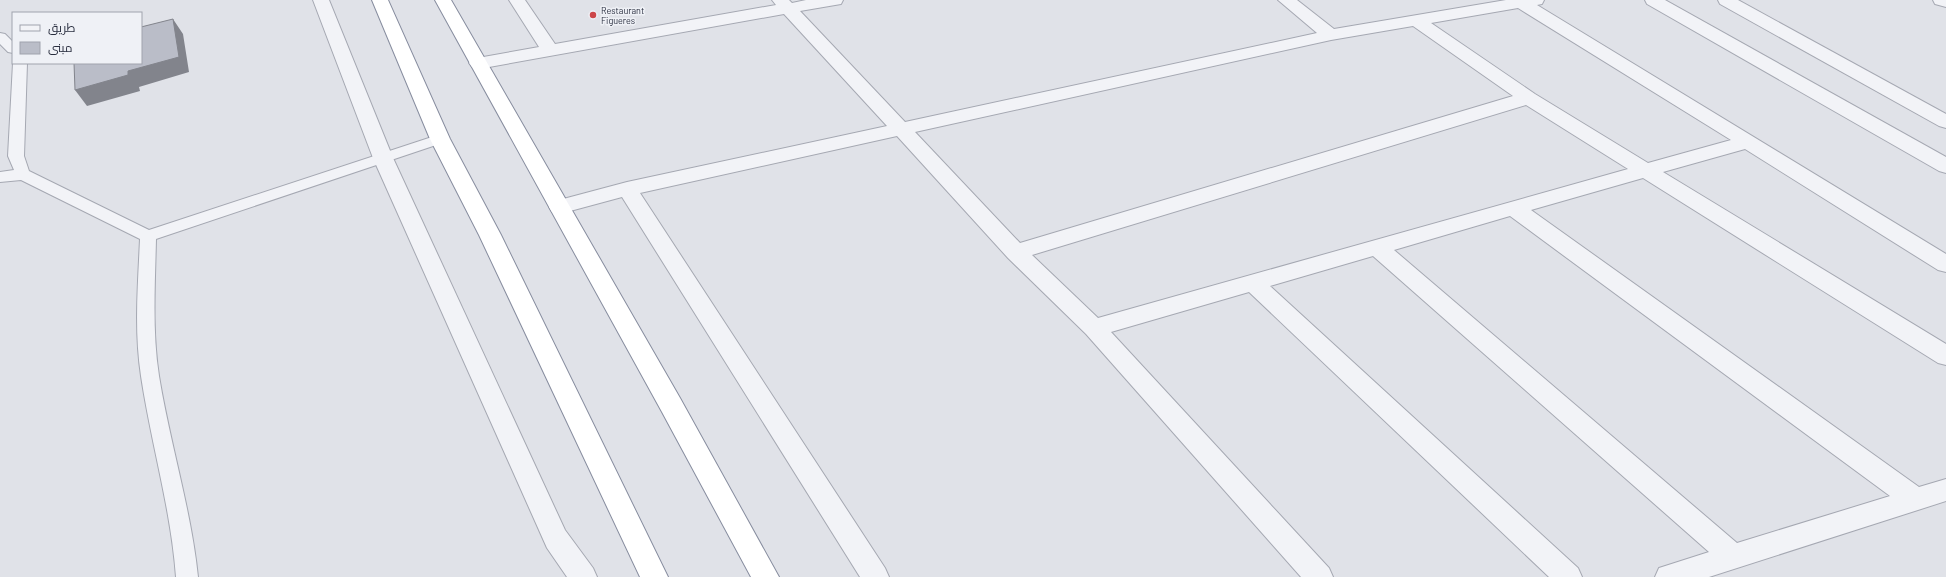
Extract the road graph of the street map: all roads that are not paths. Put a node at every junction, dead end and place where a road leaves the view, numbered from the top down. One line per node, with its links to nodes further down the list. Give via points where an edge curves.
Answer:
1 (321, 0): 25 (street)
2 (380, 0): 23 (highway)
3 (443, 0): 18 (highway)
4 (517, 0): 17 (street)
5 (836, 0): 12 (street)
6 (1286, 0): 14 (street)
7 (1653, 0): 26 (street)
8 (1726, 0): 21 (street)
9 (1941, 0): 11 (street)
10 (1529, 2): 13 (street); 24 (street)
11 (1946, 2)
12 (784, 4): 17 (street); 22 (street)
13 (1417, 21): 14 (street); 20 (street)
14 (1331, 35): 22 (street)
15 (0, 37): 16 (lane)
16 (12, 48)
17 (549, 49): 18 (street)
18 (478, 63): 31 (highway)
19 (20, 64): 28 (lane, via 16,156)
20 (1528, 98): 27 (street); 35 (street)
21 (1946, 122)
22 (902, 128): 30 (street); 35 (street)
23 (440, 139): 25 (lane); 45 (highway, via 490,235)
24 (1748, 142): 27 (street); 36 (street)
25 (383, 158): 33 (lane); 44 (street, via 556,539)
26 (1946, 166)
27 (1643, 170): 32 (street); 39 (street)
28 (23, 174): 29 (lane); 33 (lane)
29 (0, 177)
30 (627, 189): 31 (street); 47 (street)
31 (559, 206): 46 (highway)
32 (1513, 208): 34 (street); 41 (street)
33 (148, 236): 43 (lane, via 146,328 150,376 184,544)
34 (1376, 247): 37 (street); 42 (street)
35 (1016, 252): 38 (street)
36 (1946, 264)
37 (1253, 283): 38 (street); 49 (street)
38 (1094, 328): 48 (street)
39 (1946, 356)
40 (1946, 490): 41 (street)
41 (1916, 500): 42 (street)
42 (1734, 557): 50 (street)
43 (187, 577)
44 (583, 577)
45 (654, 577)
46 (765, 577)
47 (875, 577)
48 (1319, 577)
49 (1568, 577)
50 (1669, 577)

